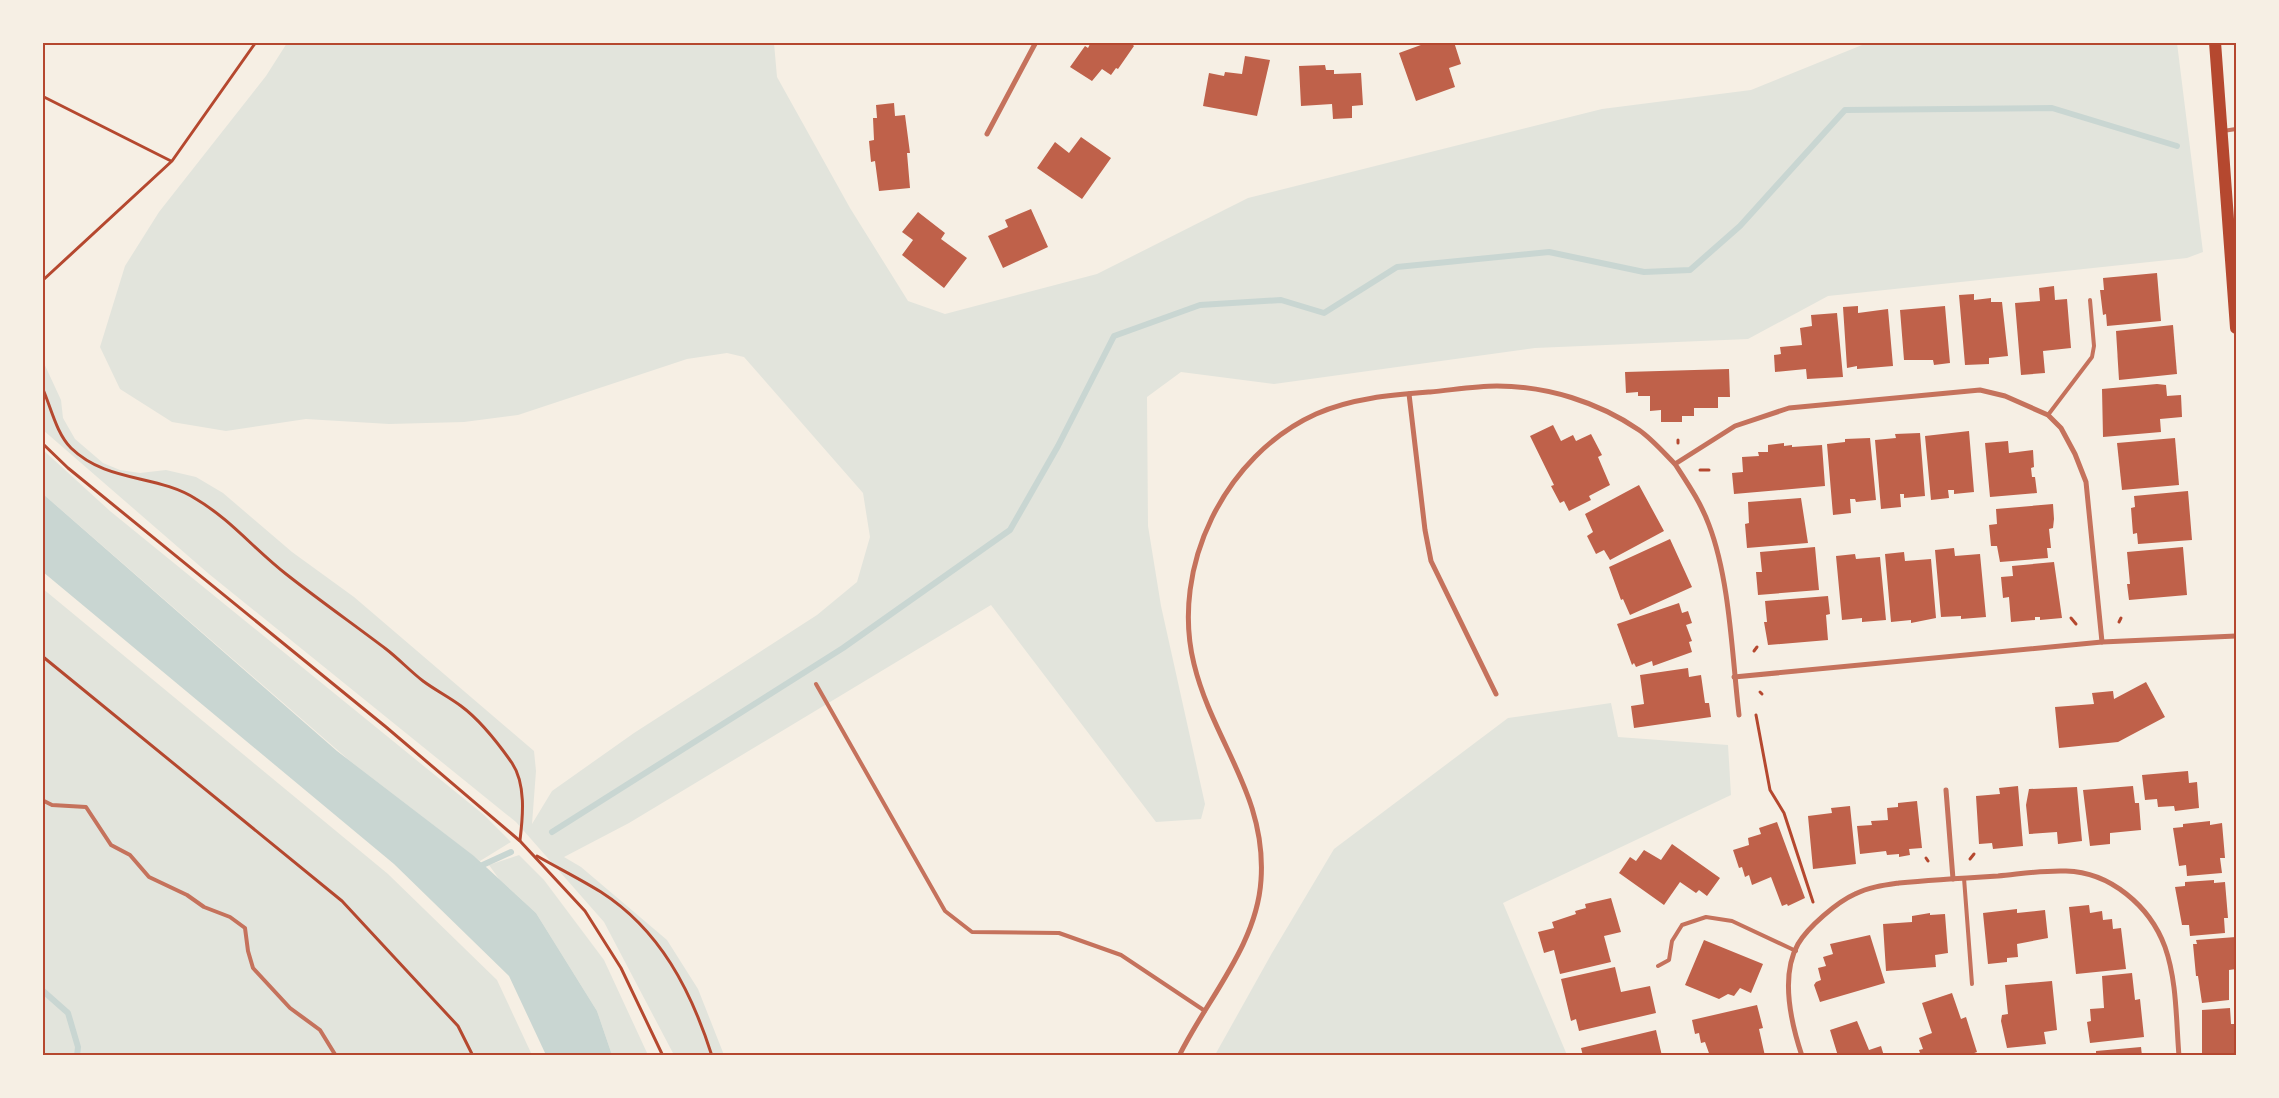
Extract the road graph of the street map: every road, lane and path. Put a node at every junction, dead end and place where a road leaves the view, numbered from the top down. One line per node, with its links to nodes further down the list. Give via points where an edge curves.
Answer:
1 (256, 42): 8 (path)
2 (1036, 42): 7 (street)
3 (2215, 42): 6 (main road)
4 (42, 96): 8 (path)
5 (2236, 129): 6 (lane)
6 (2221, 132): 11 (main road)
7 (987, 134)
8 (172, 161): 9 (path)
9 (42, 281)
10 (2090, 300): 14 (lane, via 2092,357)
11 (2236, 328)
12 (42, 387): 33 (path, via 58,428 71,448 116,475 164,484 196,498 232,525 283,572 424,681 463,707 513,764 519,779 523,813)
13 (1409, 394): 16 (street, via 1497,386 1547,391 1592,404 1640,431); 28 (street, via 1431,561); 43 (street, via 1350,401 1314,414 1272,440 1235,478 1201,541 1193,574 1189,642 1205,696 1249,794 1257,819 1261,850 1261,882 1255,916)
14 (2048, 415): 16 (street, via 2005,396 1980,390 1789,408 1735,426); 22 (street, via 2061,428 2086,482)
15 (42, 443): 33 (path, via 68,468 386,727)
16 (1675, 464): 26 (street, via 1709,525 1722,575)
17 (1700, 470): 18 (path)
18 (1709, 470)
19 (2071, 618): 20 (path)
20 (2076, 624)
21 (2236, 636): 22 (street)
22 (2102, 642): 26 (street)
23 (1757, 647): 24 (path)
24 (1754, 651)
25 (42, 656): 45 (path, via 342,901 458,1026)
26 (1734, 676): 29 (street)
27 (816, 684): 43 (lane, via 945,911 972,932 1059,933 1121,955)
28 (1496, 694)
29 (1738, 715)
30 (1756, 715): 39 (path, via 1770,790 1784,813)
31 (1946, 790): 38 (street)
32 (42, 800): 44 (lane, via 52,805 86,807 111,845 130,855 149,877 204,907 230,917 245,928 253,968 290,1008 320,1030)
33 (520, 841): 35 (path)
34 (1974, 854): 36 (path)
35 (534, 855): 46 (path, via 590,919 621,968); 47 (path, via 601,892 635,918 657,942 679,974 702,1024)
36 (1970, 859)
37 (1964, 878): 38 (street); 42 (lane); 50 (street, via 2067,871 2094,877 2139,903 2165,947 2172,977)
38 (1953, 879): 40 (street, via 1900,883 1855,894 1822,917 1798,944)
39 (1813, 902)
40 (1796, 951): 41 (lane, via 1732,921 1706,917 1682,925 1672,941 1669,960); 49 (street, via 1788,990 1792,1025)
41 (1658, 966)
42 (1972, 984)
43 (1205, 1010): 48 (street)
44 (336, 1056)
45 (473, 1056)
46 (663, 1056)
47 (712, 1056)
48 (1179, 1056)
49 (1802, 1056)
50 (2179, 1056)

